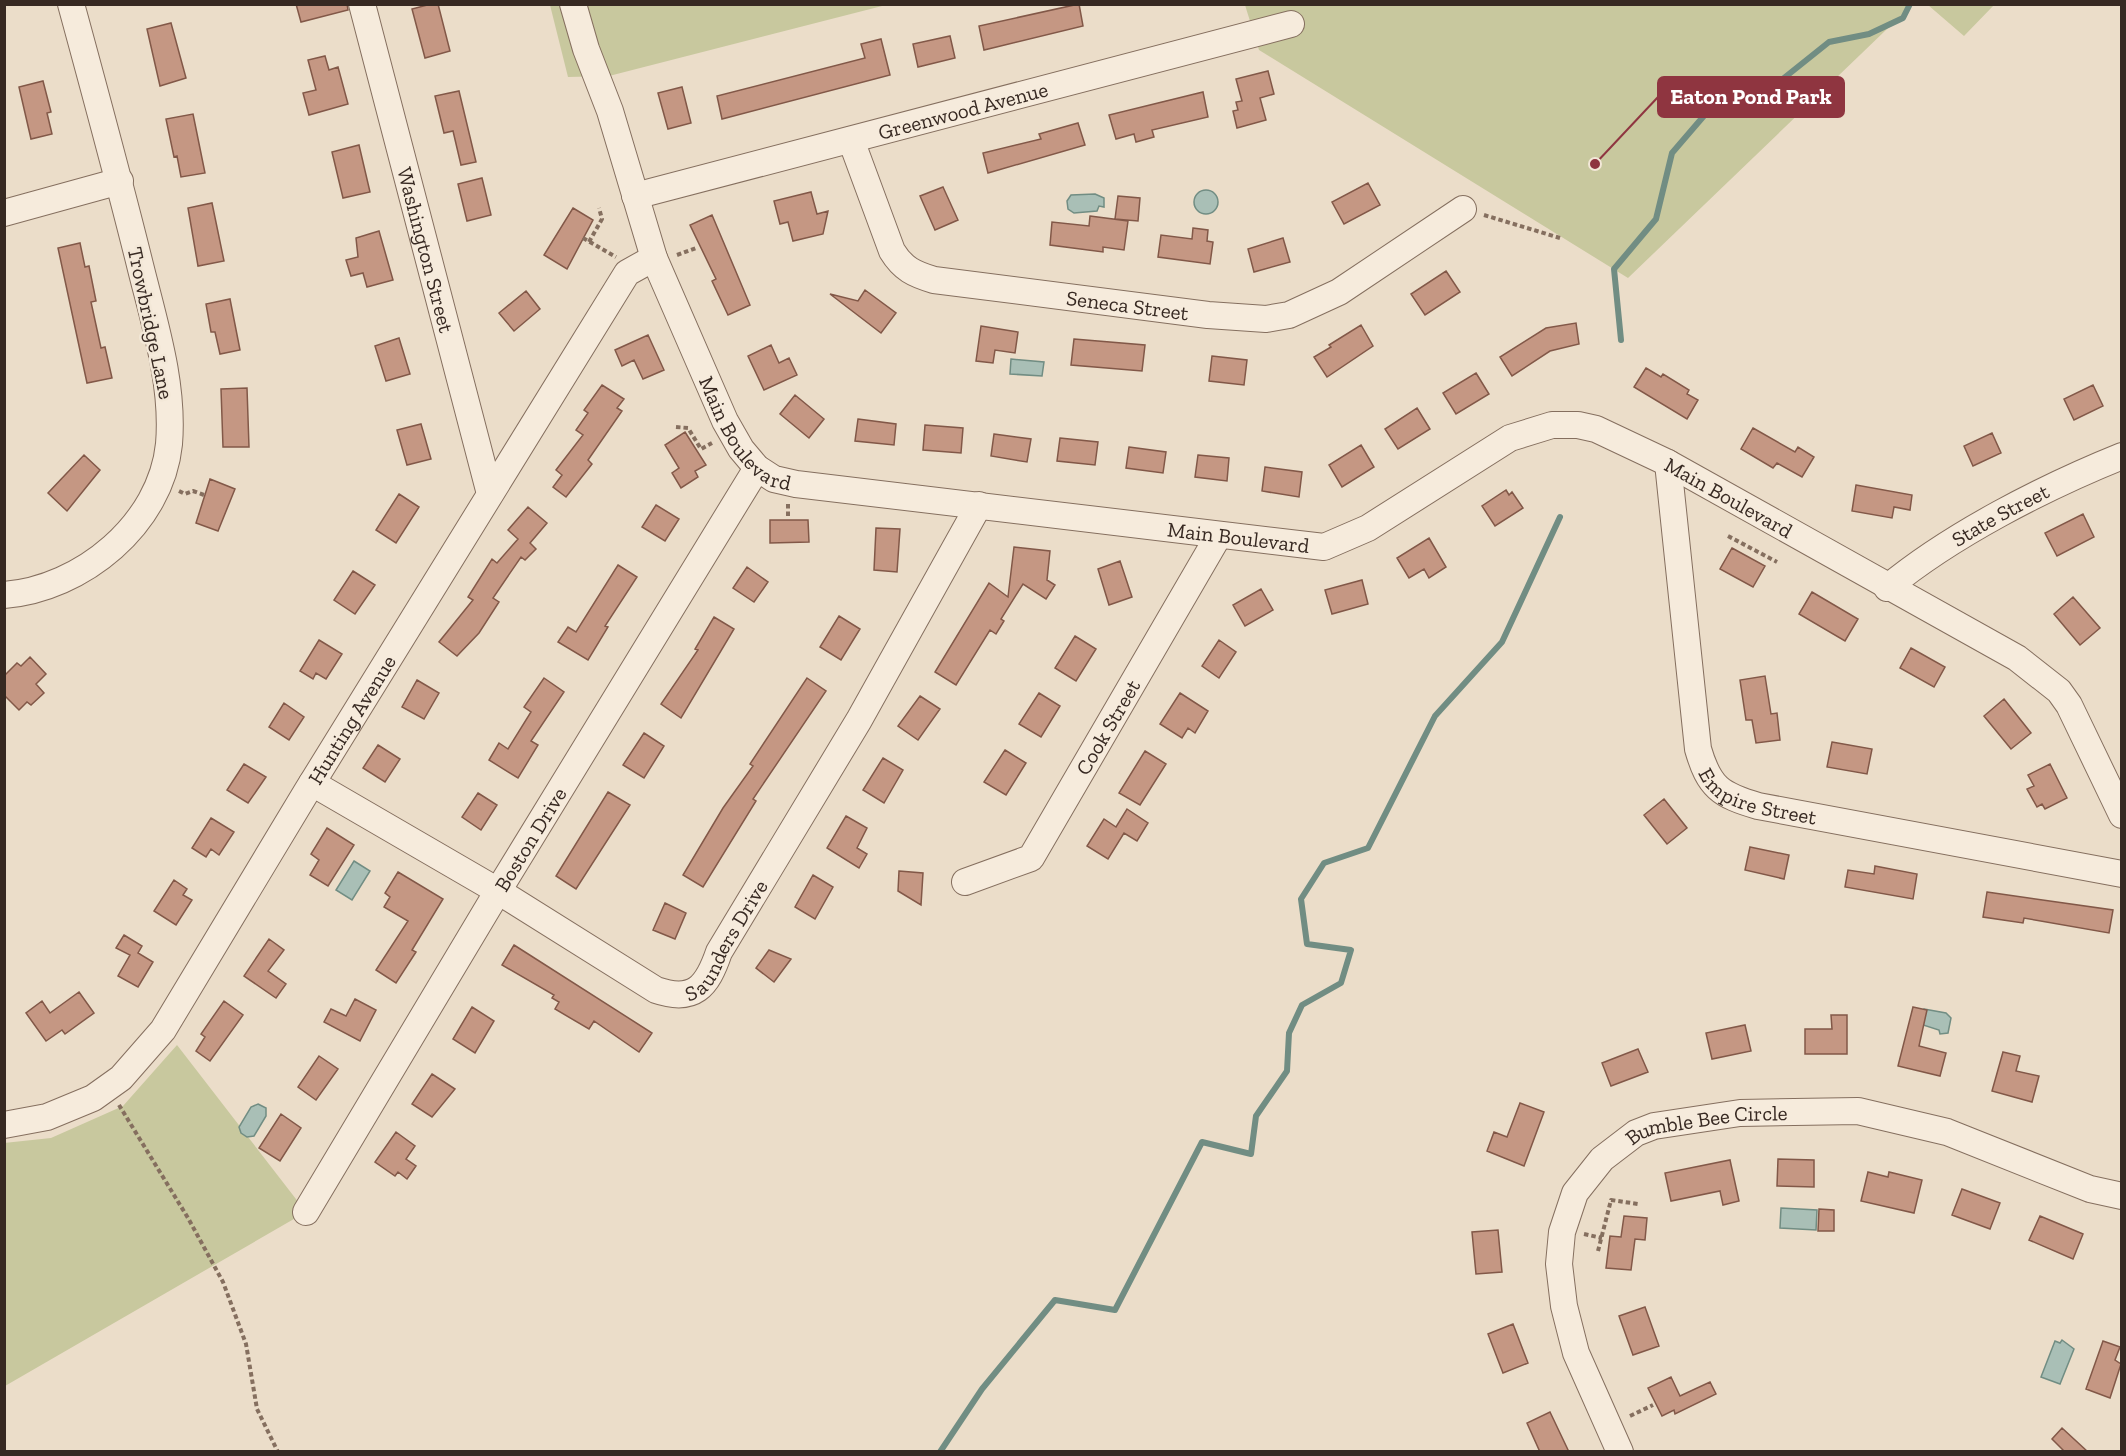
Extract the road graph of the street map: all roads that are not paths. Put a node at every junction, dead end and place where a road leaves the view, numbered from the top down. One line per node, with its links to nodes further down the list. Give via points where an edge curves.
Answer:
1 (71, 4): 6 (street, Trowbridge Lane)
2 (362, 4): 14 (street, Washington Street)
3 (573, 4): 7 (street, Main Boulevard)
4 (1291, 24): 5 (street, Greenwood Avenue)
5 (851, 140): 7 (street, Greenwood Avenue); 8 (street, Seneca Street, via 892,251 911,273 934,280 1208,315 1266,319 1289,315 1339,292)
6 (120, 181): 9 (street); 18 (street, Trowbridge Lane, via 160,345 169,411 164,470 144,512 124,536 84,570 54,585)
7 (635, 196): 10 (street, Main Boulevard)
8 (1463, 209)
9 (4, 213)
10 (654, 258): 13 (street, Main Boulevard, via 725,421); 14 (street, Hunting Avenue, via 630,271)
11 (2121, 456): 17 (street, State Street, via 2070,477 1921,560)
12 (1668, 463): 16 (street, Main Boulevard, via 1596,429 1552,425 1509,439 1368,528 1332,544 1309,547); 17 (street, Main Boulevard); 21 (street, Empire Street, via 1698,749 1715,786 1731,798 1758,806)
13 (757, 468): 15 (street, Main Boulevard, via 774,479 796,484); 23 (street, Boston Drive)
14 (490, 494): 19 (street, Hunting Avenue)
15 (979, 505): 16 (street, Main Boulevard); 23 (street, Saunders Drive, via 859,720 701,987 682,996 656,990)
16 (1219, 535): 22 (street, Cook Street, via 1031,858)
17 (1887, 588): 20 (street, Main Boulevard, via 2017,658 2059,691 2090,745)
18 (4, 595)
19 (312, 783): 23 (street, Saunders Drive); 24 (street, Hunting Avenue, via 163,1030 144,1054 115,1083 93,1098 47,1117)
20 (2121, 815)
21 (2121, 874)
22 (966, 882)
23 (498, 891): 26 (street, Boston Drive)
24 (4, 1125)
25 (2121, 1196): 27 (street, Bumble Bee Circle, via 2090,1189 1947,1132 1858,1111 1740,1113 1654,1126 1636,1133 1602,1159 1575,1193 1562,1232 1559,1264 1576,1353)
26 (306, 1212)
27 (1620, 1452)

